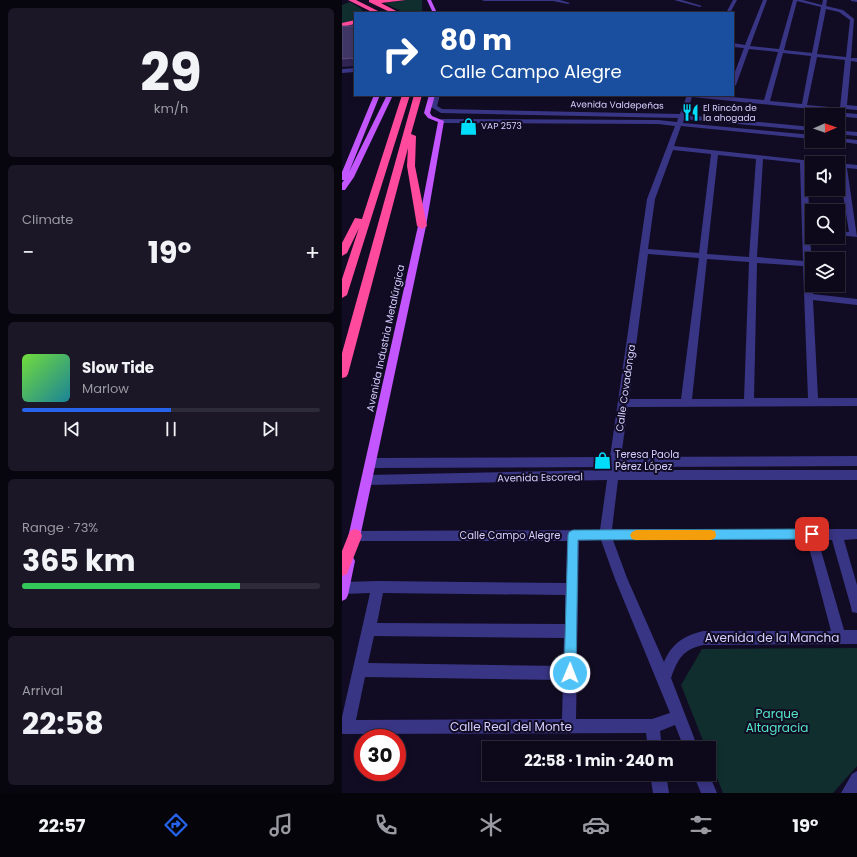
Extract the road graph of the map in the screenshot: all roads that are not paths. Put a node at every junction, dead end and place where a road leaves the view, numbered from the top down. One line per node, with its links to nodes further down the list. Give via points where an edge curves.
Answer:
1 (352, 0): 16 (highway)
2 (370, 0): 3 (highway); 22 (highway)
3 (403, 0)
4 (425, 0): 19 (main road)
5 (430, 0): 23 (main road)
6 (484, 0): 7 (street, via 553,0 567,6)
7 (574, 0)
8 (676, 0): 17 (street)
9 (703, 0): 17 (street)
10 (734, 0): 25 (street)
11 (765, 0): 31 (street)
12 (796, 0): 18 (street); 32 (street)
13 (825, 0): 18 (street)
14 (853, 0): 15 (street)
15 (857, 1)
16 (360, 4): 20 (highway); 21 (highway)
17 (700, 6): 24 (street)
18 (824, 7): 33 (street); 34 (street, via 841,11 852,20)
19 (426, 8)
20 (364, 12)
21 (377, 12)
22 (395, 12)
23 (435, 12)
24 (697, 12)
25 (728, 12)
26 (354, 22): 27 (highway)
27 (342, 26)
28 (342, 30): 29 (main road)
29 (353, 30)
30 (734, 45): 31 (street)
31 (746, 47): 32 (street); 40 (street)
32 (780, 51): 33 (street); 50 (street)
33 (814, 55): 34 (street); 51 (street)
34 (848, 59): 35 (street); 53 (street)
35 (857, 60)
36 (354, 70): 37 (street)
37 (342, 71)
38 (342, 74): 39 (street)
39 (354, 74)
40 (734, 82)
41 (377, 96): 76 (main road)
42 (390, 96): 78 (main road, via 350,177)
43 (406, 96): 66 (highway)
44 (418, 96): 58 (highway)
45 (432, 96): 61 (main road, via 427,113 430,117)
46 (437, 96): 56 (street, Avenida Valdepeñas, via 434,107 438,110)
47 (690, 96): 62 (street, Calle Covadonga)
48 (710, 96): 49 (street)
49 (729, 97): 50 (street)
50 (766, 103): 51 (street)
51 (804, 107): 52 (street)
52 (814, 108)
53 (843, 108)
54 (857, 108): 55 (street)
55 (845, 111)
56 (487, 112): 60 (street, via 480,115); 62 (street, Avenida Valdepeñas)
57 (845, 112): 59 (street)
58 (412, 114): 80 (highway, via 411,166); 92 (highway)
59 (857, 116)
60 (483, 119): 61 (street, Avenida Valdepeñas); 62 (street, Avenida Valdepeñas)
61 (441, 120): 80 (main road, Avenida Industria Metalúrgica)
62 (680, 120): 63 (street, Avenida Valdepeñas); 67 (street, Avenida Valdepeñas); 70 (street, Calle Covadonga)
63 (805, 129)
64 (845, 133): 65 (street)
65 (857, 134)
66 (392, 135): 84 (highway, via 355,229); 89 (highway)
67 (805, 137)
68 (845, 141): 69 (street)
69 (857, 142)
70 (670, 148): 71 (street); 83 (street, Calle Covadonga, via 651,200)
71 (715, 152): 72 (street); 85 (street)
72 (760, 157): 73 (street); 86 (street)
73 (803, 161): 79 (street)
74 (845, 166): 75 (street)
75 (857, 167)
76 (342, 181)
77 (845, 185): 82 (street)
78 (342, 188)
79 (807, 204)
80 (422, 226): 99 (main road, Avenida Industria Metalúrgica)
81 (845, 233): 82 (street)
82 (855, 234)
83 (643, 251): 85 (street); 95 (street, Calle Covadonga)
84 (342, 253)
85 (702, 256): 86 (street); 96 (street)
86 (753, 260): 87 (street); 97 (street)
87 (805, 264)
88 (809, 292): 90 (street)
89 (342, 295)
90 (809, 296): 91 (street); 93 (street)
91 (857, 302)
92 (342, 374)
93 (813, 402): 94 (street); 97 (street)
94 (857, 402)
95 (623, 403): 96 (street); 100 (street, Calle Covadonga)
96 (686, 403): 97 (street)
97 (749, 403)
98 (857, 461): 100 (street, Avenida Escoreal)
99 (370, 462): 100 (street, Avenida Escoreal); 103 (main road, Avenida Industria Metalúrgica)
100 (614, 463): 101 (street, Calle Covadonga)
101 (613, 475): 102 (street, Avenida Escoreal); 103 (street, Avenida Escoreal); 108 (street, Calle Covadonga)
102 (857, 475)
103 (367, 480): 109 (main road, Avenida Industria Metalúrgica)
104 (812, 534): 105 (street, Calle Campo Alegre); 108 (street, Calle Campo Alegre); 117 (street)
105 (836, 534): 106 (street, Calle Campo Alegre); 114 (street)
106 (857, 534)
107 (573, 535): 108 (street, Calle Campo Alegre); 109 (street, Calle Campo Alegre); 112 (street)
108 (605, 535): 121 (street, Calle Covadonga)
109 (354, 536): 110 (highway); 113 (main road, Avenida Industria Metalúrgica)
110 (342, 569)
111 (378, 587): 112 (street); 113 (street); 115 (street)
112 (572, 589): 116 (street)
113 (343, 591)
114 (857, 607)
115 (369, 629): 116 (street); 119 (street)
116 (571, 631): 120 (street)
117 (839, 637): 118 (street, Avenida de la Mancha); 121 (street, Avenida de la Mancha, via 689,640 681,645 675,654)
118 (857, 637)
119 (360, 670): 120 (street); 124 (street)
120 (570, 673): 125 (street)
121 (664, 678): 122 (street)
122 (679, 717): 123 (street, Calle Real del Monte); 127 (street)
123 (652, 726): 125 (street, Calle Real del Monte); 126 (street)
124 (345, 727): 125 (street, Calle Real del Monte)
125 (569, 727)
126 (654, 741)
127 (688, 741)
128 (857, 779): 133 (street)
129 (659, 781): 131 (street)
130 (704, 781): 132 (street)
131 (661, 793)
132 (708, 793)
133 (849, 793)

